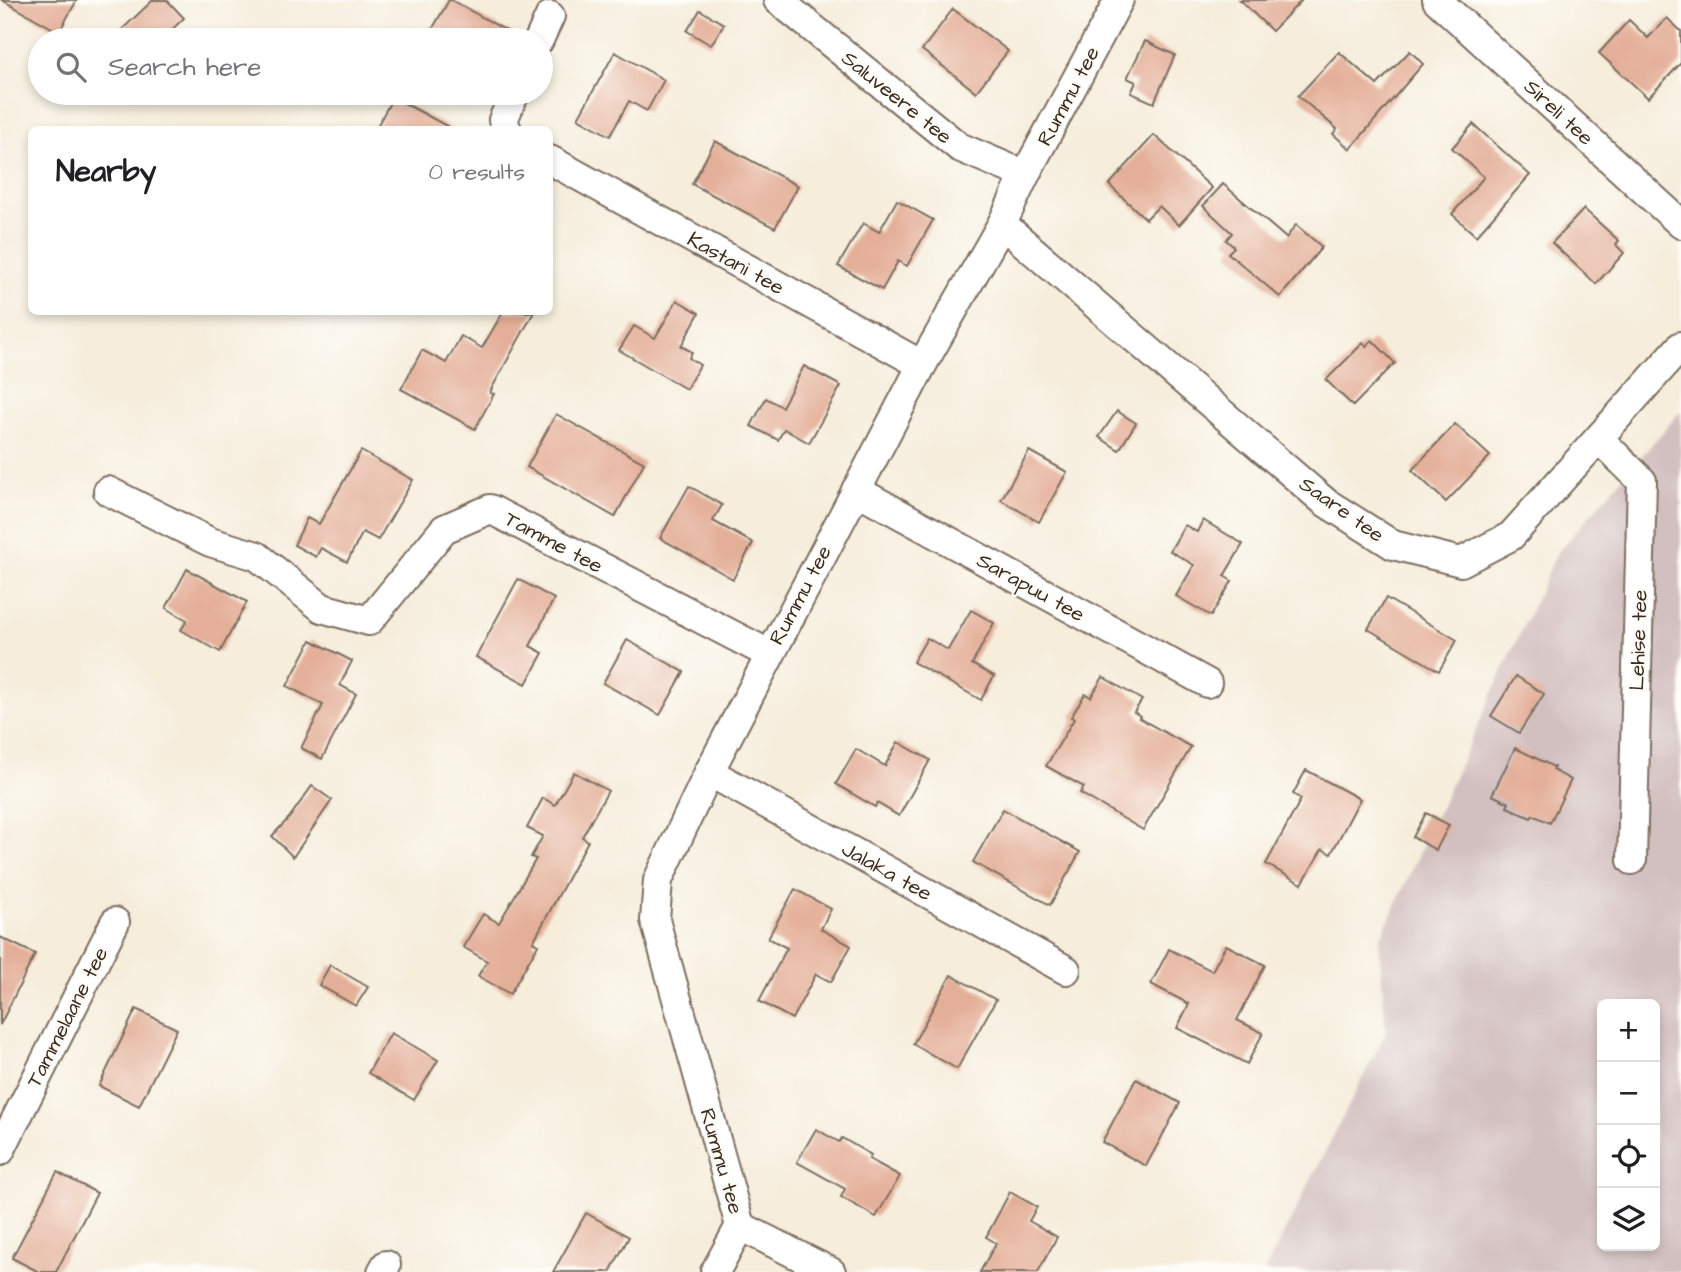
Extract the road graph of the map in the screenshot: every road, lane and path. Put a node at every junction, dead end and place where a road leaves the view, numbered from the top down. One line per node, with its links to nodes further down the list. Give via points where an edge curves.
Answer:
1 (778, 0): 7 (street, Saluveere tee, via 959,148)
2 (1119, 0): 7 (street, Rummu tee)
3 (1437, 0): 9 (street, Sireli tee)
4 (510, 105): 5 (street)
5 (505, 126)
6 (553, 162): 11 (street, Kastani tee)
7 (1026, 175): 8 (street, Rummu tee)
8 (1002, 224): 11 (street, Rummu tee); 12 (street, Saare tee, via 1325,502 1393,545 1461,562 1511,536)
9 (1681, 224)
10 (1681, 346): 12 (street, Saare tee)
11 (922, 365): 13 (street, Rummu tee)
12 (1598, 439): 18 (street, Lehise tee, via 1642,481)
13 (856, 490): 15 (street, Rummu tee); 16 (street, Sarapuu tee)
14 (108, 491): 15 (street, Tamme tee, via 210,542 257,556 322,608 369,621 444,529 490,509)
15 (769, 654): 17 (street, Rummu tee)
16 (1207, 683)
17 (709, 772): 20 (street, Jalaka tee); 22 (street, Rummu tee, via 658,880 655,920)
18 (1632, 860)
19 (115, 922): 21 (street, Tammelaane tee)
20 (1066, 970)
21 (0, 1151)
22 (740, 1226): 23 (street); 24 (street)
23 (715, 1272)
24 (831, 1272)

